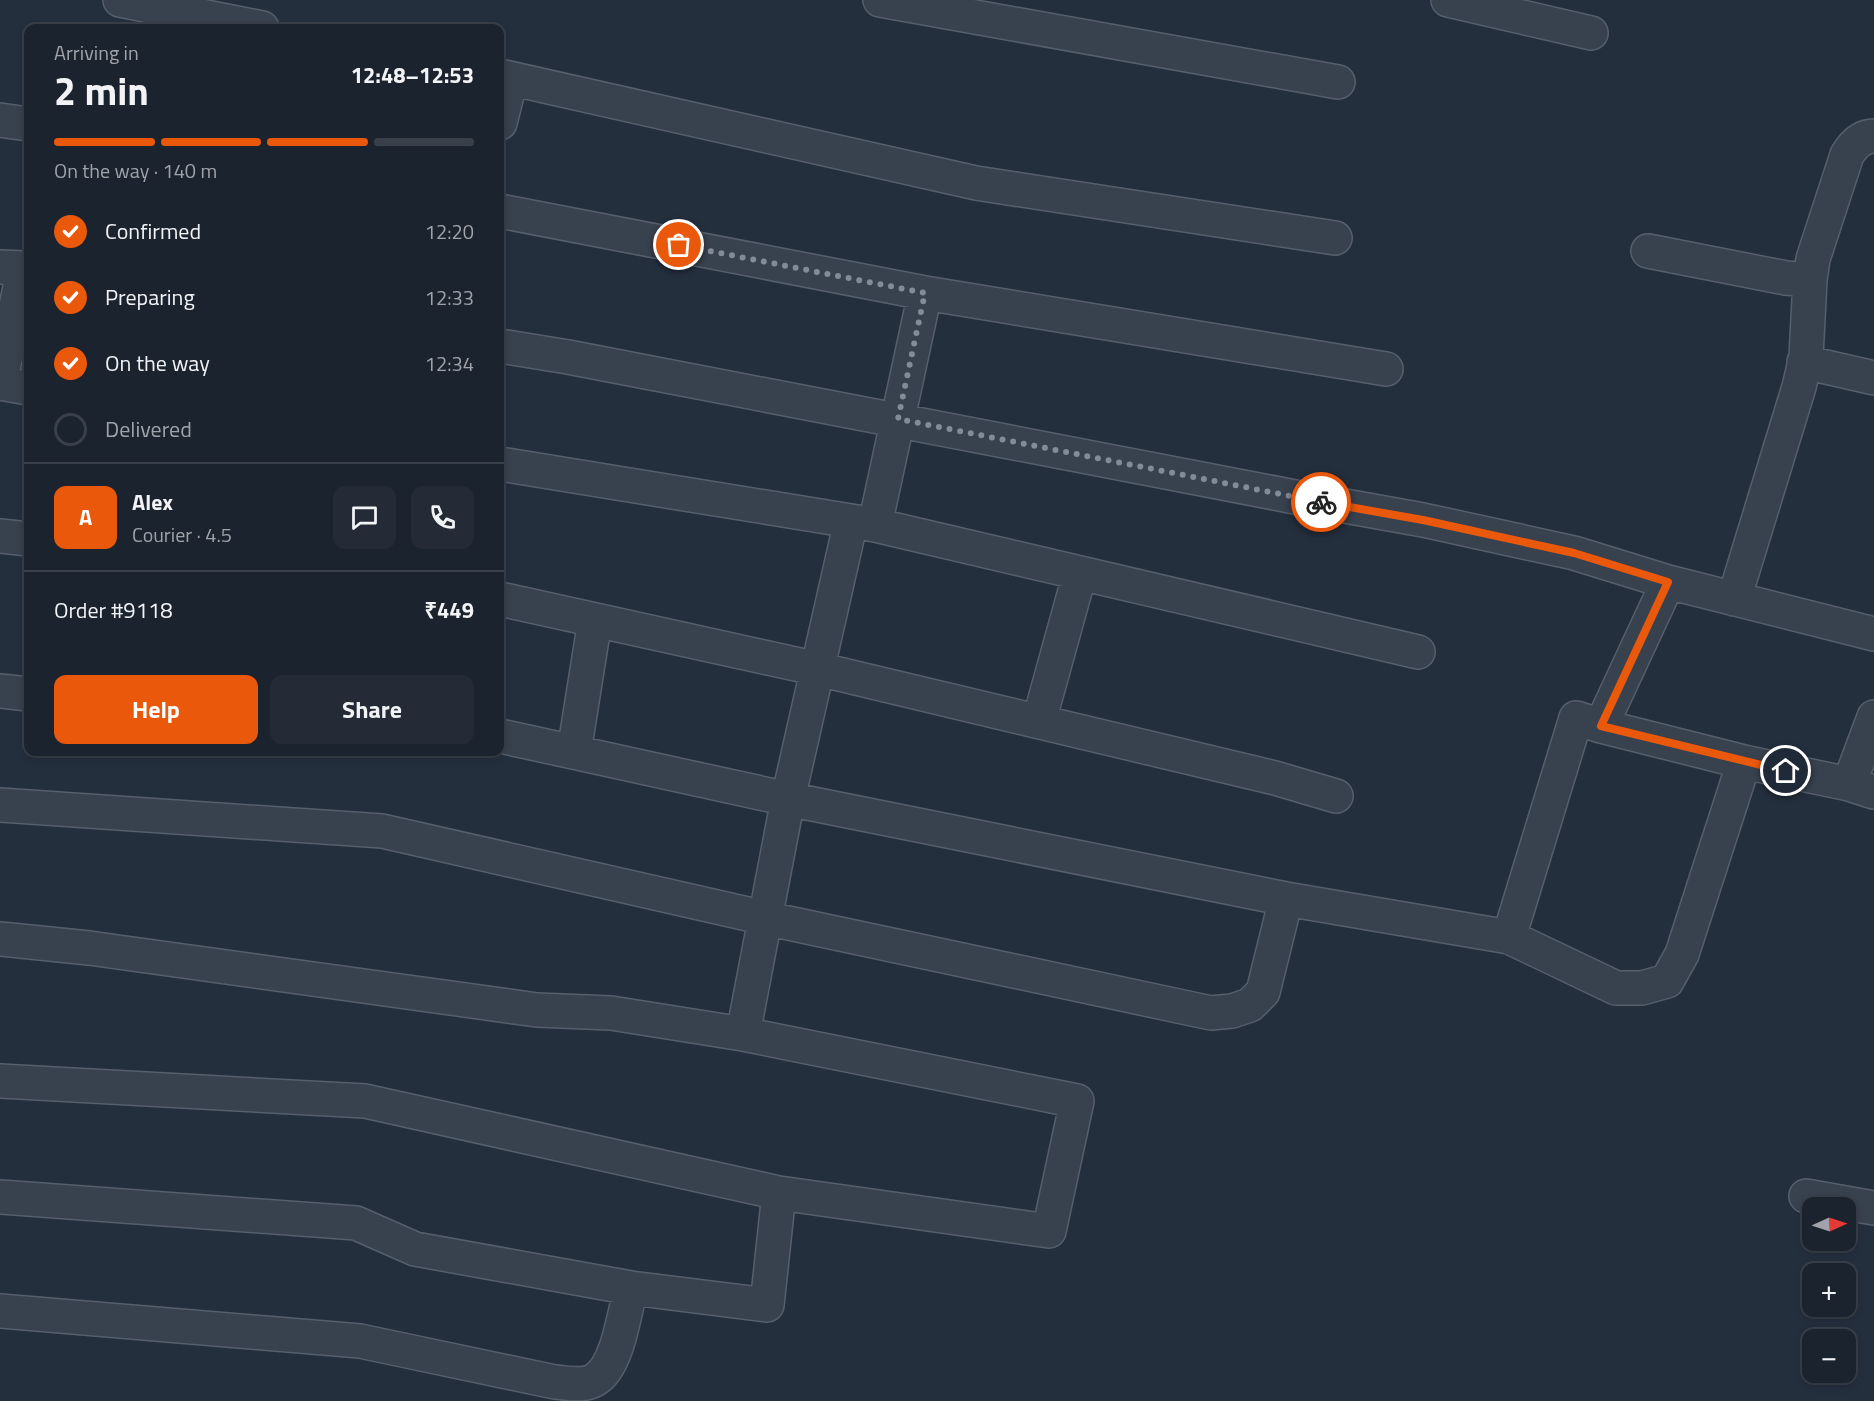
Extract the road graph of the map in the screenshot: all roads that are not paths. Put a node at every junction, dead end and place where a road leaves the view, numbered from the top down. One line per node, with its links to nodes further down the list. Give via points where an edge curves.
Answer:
1 (120, 0): 4 (street)
2 (880, 0): 7 (street)
3 (1448, 0): 5 (street)
4 (242, 24)
5 (1591, 33)
6 (505, 78): 12 (street, via 976,183)
7 (1338, 82)
8 (0, 120): 9 (street)
9 (24, 123)
10 (1874, 135): 15 (street, via 1853,144 1847,155 1813,259)
11 (504, 212): 16 (street)
12 (1335, 238)
13 (1648, 251): 15 (street)
14 (17, 268): 21 (street, via 0,383)
15 (1810, 280): 18 (street)
16 (925, 293): 19 (street); 22 (street)
17 (504, 347): 22 (street)
18 (1804, 362): 20 (street); 29 (street)
19 (1386, 369)
20 (1874, 378)
21 (24, 387)
22 (898, 419): 24 (street); 28 (street, via 1423,520 1574,553)
23 (504, 465): 24 (street)
24 (863, 523): 27 (street); 34 (street)
25 (0, 536): 26 (street)
26 (24, 539)
27 (1080, 573): 33 (street); 38 (street)
28 (1668, 582): 29 (street); 39 (street)
29 (1734, 599): 32 (street)
30 (504, 600): 31 (street)
31 (595, 620): 34 (street); 41 (street)
32 (1874, 634)
33 (1418, 652)
34 (818, 669): 38 (street); 45 (street)
35 (0, 691): 36 (street)
36 (24, 694)
37 (1874, 717): 43 (street)
38 (1039, 722): 44 (street, via 1275,777)
39 (1601, 726): 42 (street); 49 (street, via 1576,718)
40 (504, 737): 41 (street)
41 (574, 752): 45 (street)
42 (1744, 762): 43 (street); 49 (street, via 1682,954 1667,981 1642,988 1616,988)
43 (1862, 788)
44 (1336, 796)
45 (788, 799): 47 (street); 48 (street)
46 (0, 805): 48 (street, via 382,831)
47 (1286, 899): 48 (street, via 1263,992 1250,1005 1210,1013); 49 (street)
48 (765, 918): 51 (street)
49 (1509, 937)
50 (0, 939): 51 (street, via 537,1010 611,1013)
51 (743, 1034): 53 (street, via 1077,1101 1049,1231)
52 (0, 1081): 53 (street, via 365,1101)
53 (779, 1193): 57 (street, via 767,1305)
54 (1806, 1196): 56 (street)
55 (0, 1197): 57 (street, via 356,1223 415,1249)
56 (1874, 1208)
57 (631, 1288): 58 (street, via 607,1369 595,1380 579,1384 360,1341)
58 (0, 1311)

